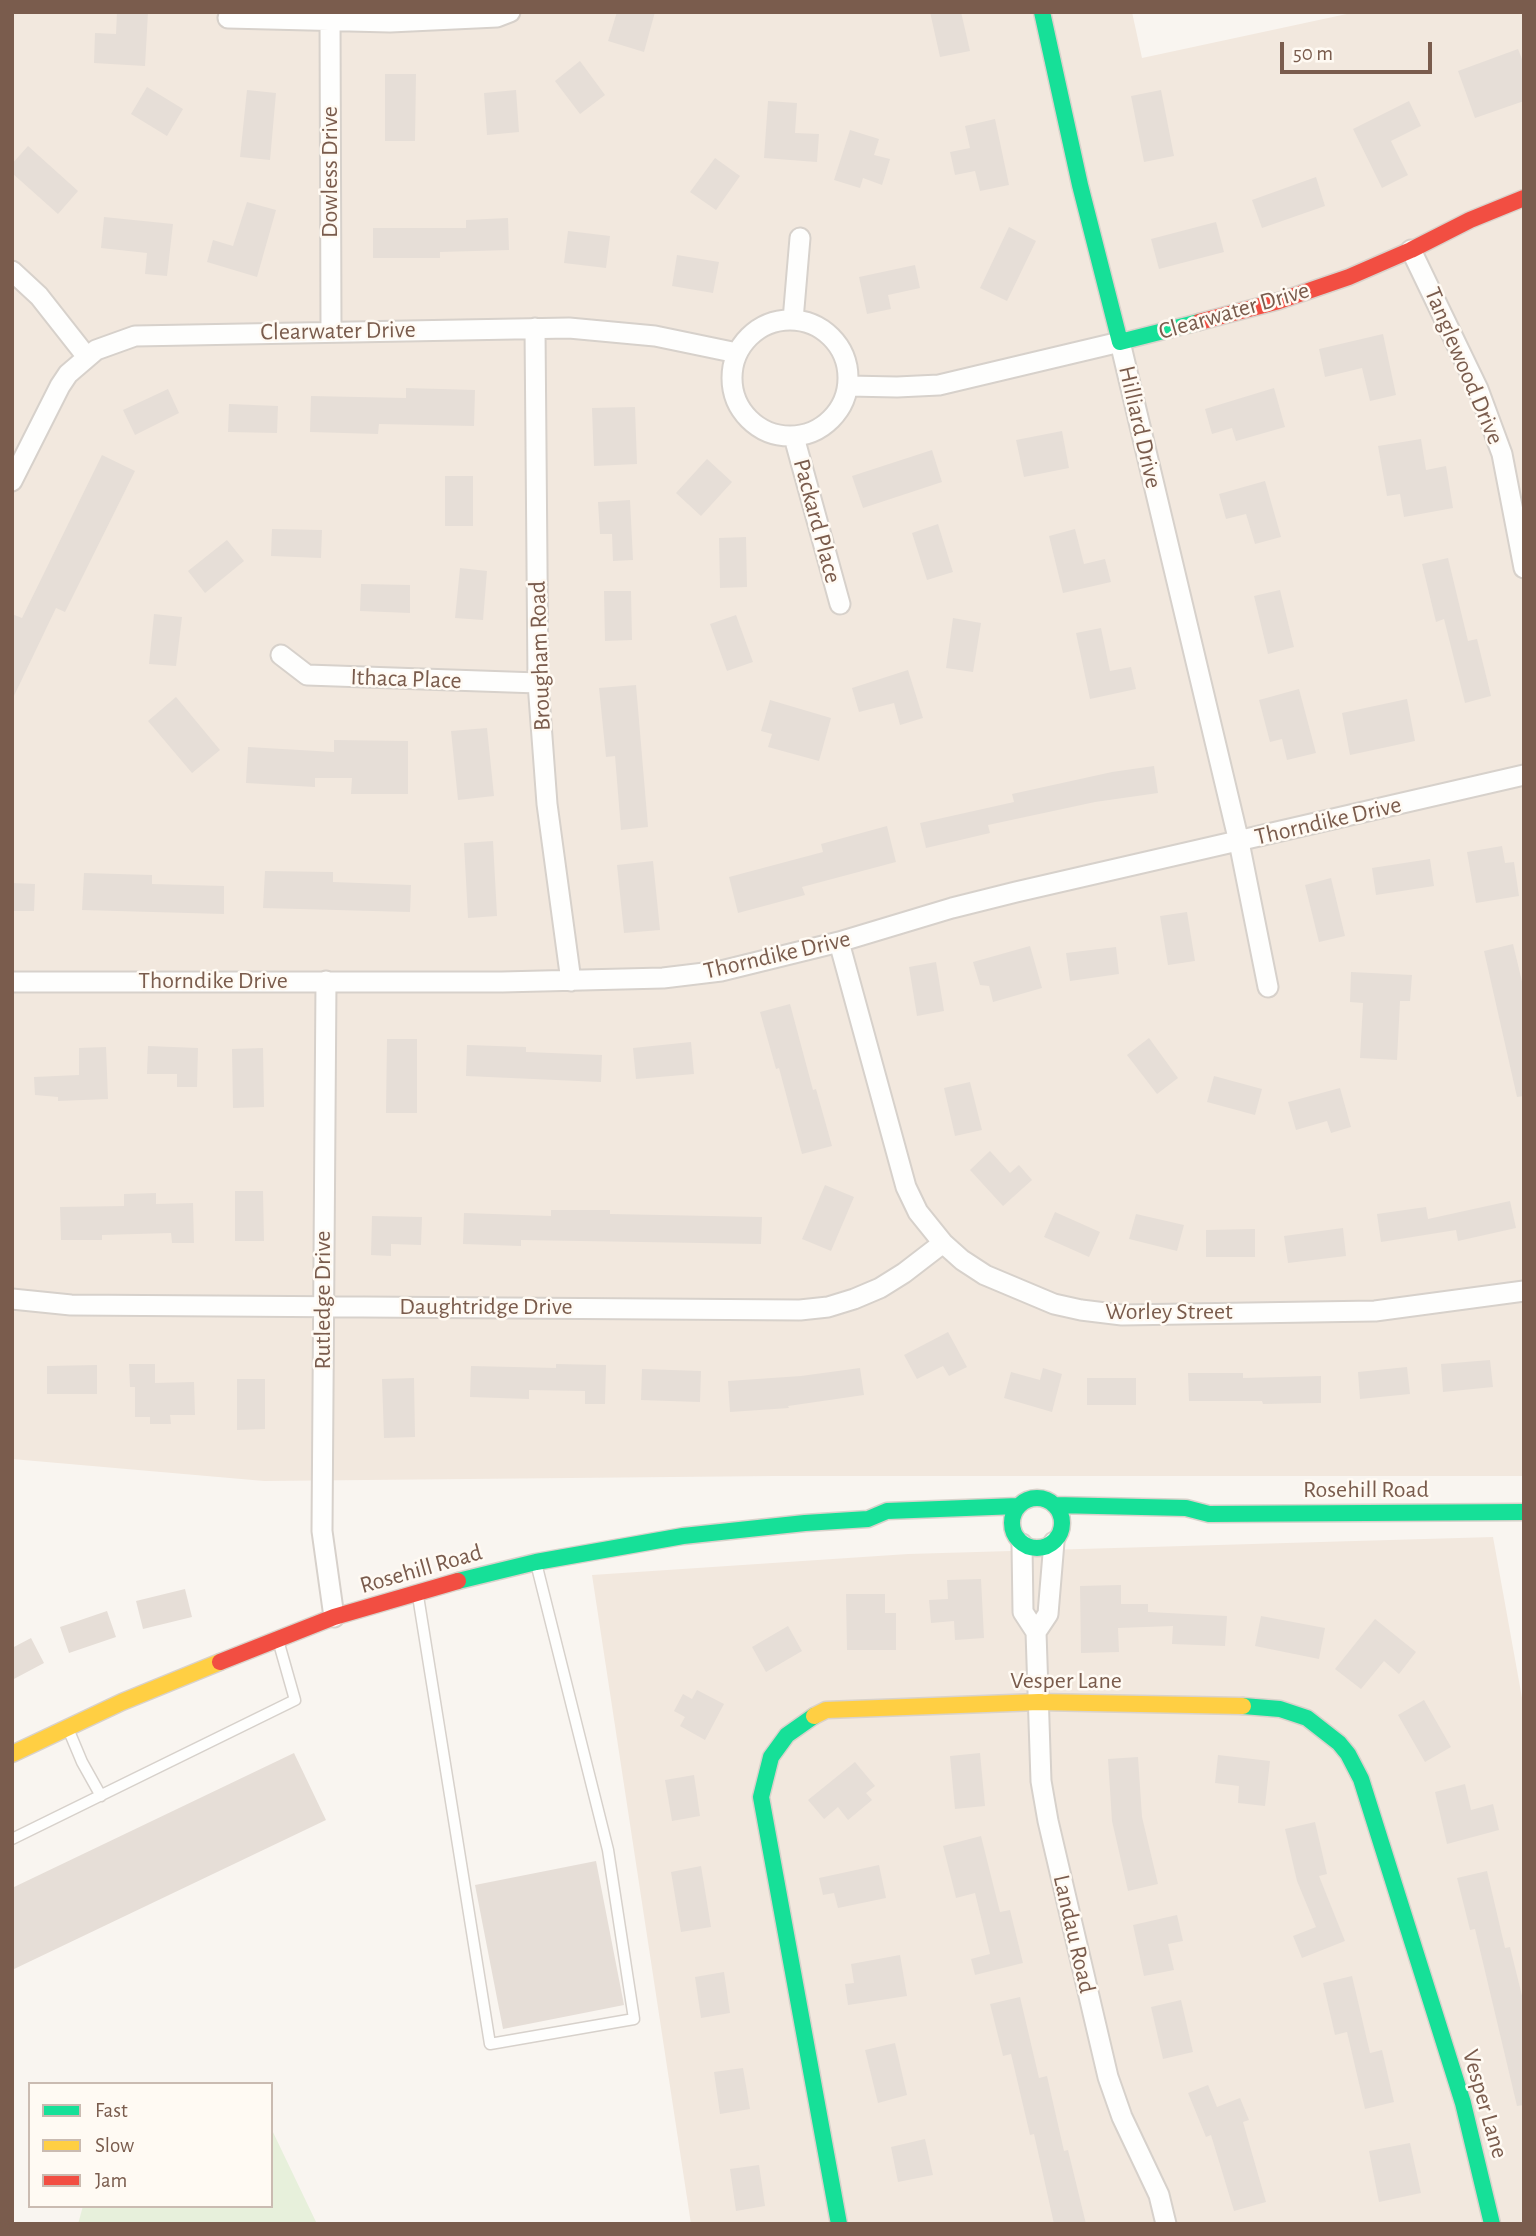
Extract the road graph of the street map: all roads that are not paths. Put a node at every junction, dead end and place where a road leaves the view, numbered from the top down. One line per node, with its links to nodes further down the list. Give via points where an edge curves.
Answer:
1 (510, 12): 3 (street, via 497,17 390,22)
2 (1042, 12): 12 (street, Hilliard Drive)
3 (330, 17): 4 (street); 11 (street, Dowless Drive)
4 (228, 19)
5 (1524, 198): 7 (street, Clearwater Drive)
6 (800, 238): 9 (street)
7 (1411, 250): 12 (street, Clearwater Drive, via 1279,301); 18 (street, Tanglewood Drive, via 1478,389 1502,454)
8 (12, 271): 14 (street, via 39,296)
9 (793, 320): 13 (street, via 760,328); 15 (street, via 819,327 839,346)
10 (536, 328): 11 (street, Clearwater Drive); 13 (street, Clearwater Drive, via 655,335); 21 (street, Brougham Road)
11 (331, 331): 14 (street, Clearwater Drive, via 135,336)
12 (1119, 342): 15 (street, Clearwater Drive, via 939,385); 23 (street, Hilliard Drive)
13 (737, 354): 16 (street, via 733,393 742,412 774,435)
14 (87, 357): 17 (street, Clearwater Drive, via 60,386)
15 (848, 386): 16 (street, via 830,421)
16 (794, 437): 19 (street, Packard Place)
17 (12, 481)
18 (1524, 568)
19 (840, 604)
20 (281, 655): 21 (street, Ithaca Place, via 307,675)
21 (538, 683): 26 (street, Brougham Road)
22 (1524, 775): 23 (street, Thorndike Drive)
23 (1239, 842): 24 (street, Thorndike Drive, via 965,905); 28 (street, Hilliard Drive)
24 (839, 942): 26 (street, Thorndike Drive, via 721,971); 29 (street, Worley Street, via 906,1187 918,1212)
25 (326, 981): 26 (street, Thorndike Drive); 27 (street, Thorndike Drive); 32 (street, Rutledge Drive)
26 (571, 981)
27 (12, 982)
28 (1268, 987)
29 (943, 1243): 30 (street, Worley Street, via 985,1275 1054,1304 1122,1315 1375,1311); 32 (street, Daughtridge Drive, via 880,1288 828,1307)
30 (1524, 1291)
31 (12, 1298): 32 (street, Daughtridge Drive, via 71,1305)
32 (323, 1306): 46 (street, Rutledge Drive, via 322,1531)
33 (1055, 1505): 34 (street, via 1040,1498); 36 (street, Rosehill Road, via 1186,1508); 42 (street, via 1062,1520)
34 (1018, 1506): 37 (street, Rosehill Road, via 887,1511); 43 (street, via 1012,1522)
35 (1524, 1512): 36 (street, Rosehill Road)
36 (1209, 1514): 38 (street, Rosehill Road, via 1188,1522)
37 (868, 1519): 39 (street, Rosehill Road, via 883,1526); 44 (street, Rosehill Road, via 682,1536)
38 (1118, 1522)
39 (977, 1524)
40 (1080, 1525): 42 (street)
41 (994, 1526): 43 (street)
42 (1056, 1539): 43 (street, via 1038,1549); 47 (street, Landau Road, via 1048,1614)
43 (1019, 1541): 47 (street, Landau Road, via 1023,1612)
44 (536, 1562): 45 (street, Rosehill Road); 45 (lane, via 607,1850 634,2020 490,2044)
45 (417, 1592): 46 (street, Rosehill Road)
46 (334, 1617): 48 (street, Rosehill Road)
47 (1036, 1632): 49 (street, Landau Road)
48 (278, 1638): 50 (street, Rosehill Road); 52 (lane, via 295,1700)
49 (1039, 1702): 54 (street, Vesper Lane, via 826,1710 788,1735 766,1770 761,1797); 55 (street, Landau Road, via 1041,1781 1108,2077 1159,2195); 56 (street, Vesper Lane, via 1266,1707 1307,1718 1339,1743 1361,1779 1463,2103)
50 (67, 1727): 51 (street, Rosehill Road); 52 (lane)
51 (13, 1753)
52 (101, 1796): 53 (lane)
53 (12, 1839)
54 (839, 2224)
55 (1166, 2224)
56 (1492, 2224)

